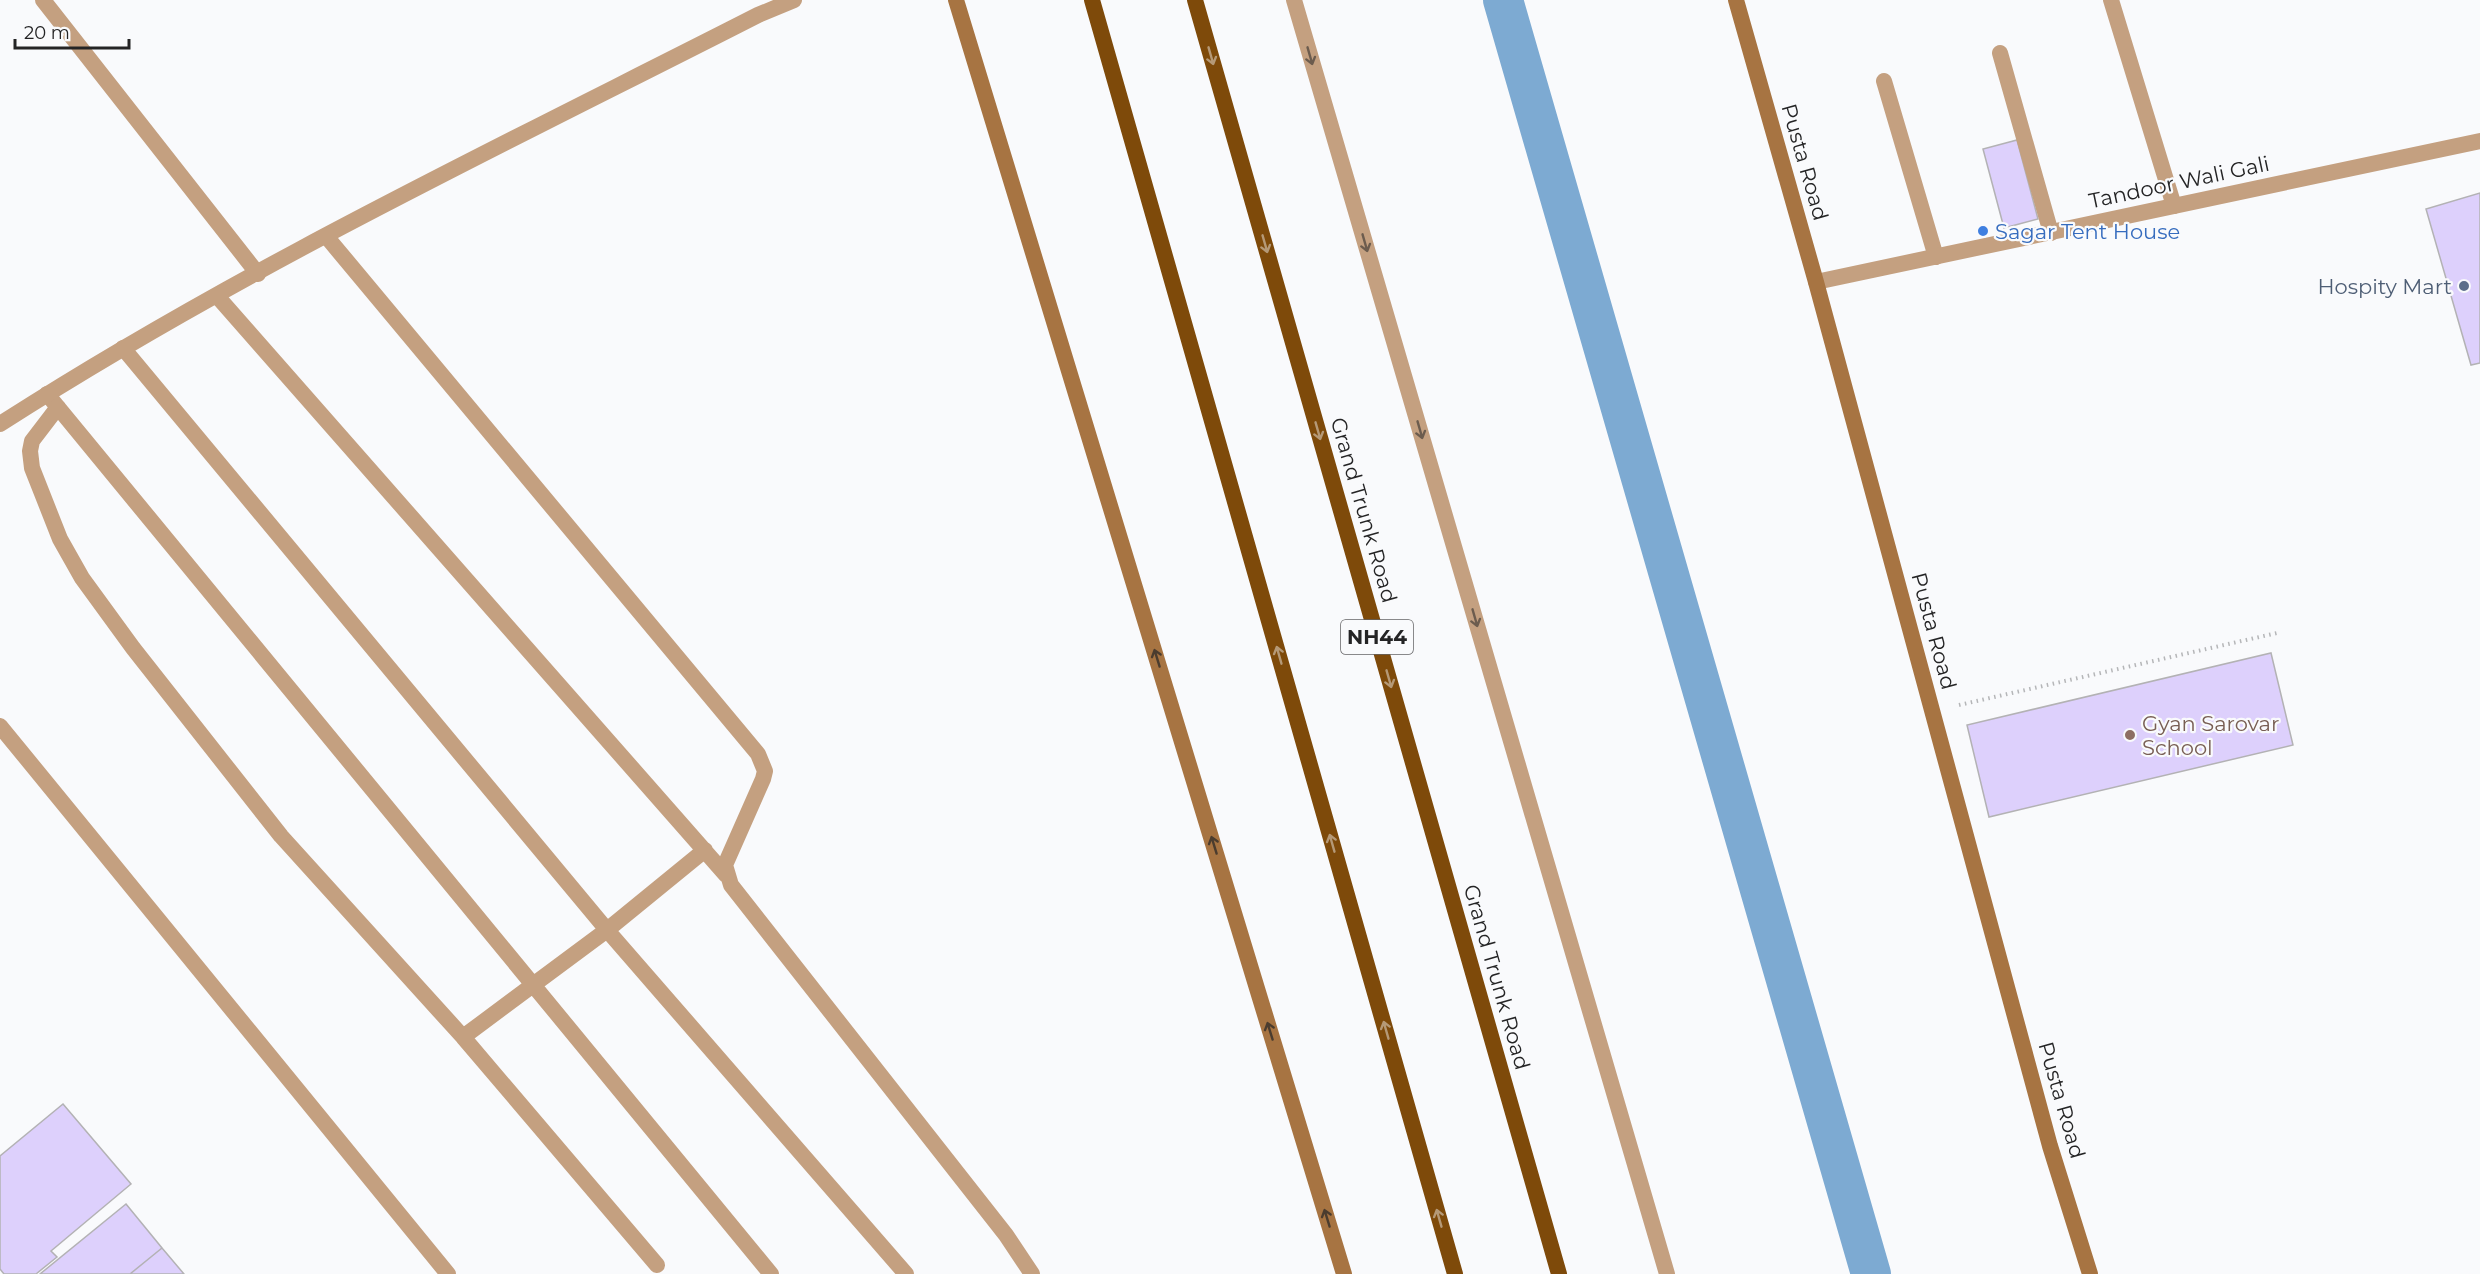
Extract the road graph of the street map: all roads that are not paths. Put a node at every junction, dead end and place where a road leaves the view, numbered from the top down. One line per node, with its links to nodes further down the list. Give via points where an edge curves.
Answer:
1 (43, 0): 16 (street)
2 (794, 0): 14 (street)
3 (956, 0): 34 (main road, one-way to 3)
4 (1092, 0): 35 (highway, one-way to 4)
5 (1195, 0): 36 (highway, Grand Trunk Road / NH44, one-way to 36)
6 (1294, 0): 37 (street, one-way to 37)
7 (1736, 0): 17 (main road, Pusta Road)
8 (2111, 0): 12 (street)
9 (2000, 53): 13 (street)
10 (1884, 81): 15 (street)
11 (2480, 141): 12 (street, Tandoor Wali Gali)
12 (2174, 206): 13 (street, Tandoor Wali Gali)
13 (2051, 233): 15 (street, Tandoor Wali Gali)
14 (326, 236): 16 (street); 25 (street, via 758,754 764,779 725,865)
15 (1936, 257): 17 (street, Tandoor Wali Gali)
16 (258, 274): 18 (street)
17 (1816, 282): 38 (main road, Pusta Road, via 2050,1146)
18 (217, 296): 19 (street); 24 (street)
19 (123, 348): 20 (street); 26 (street)
20 (46, 394): 21 (street); 22 (street)
21 (58, 407): 27 (street); 28 (street, via 36,434 31,460 52,518 82,578 281,836)
22 (0, 424)
23 (0, 726): 30 (street)
24 (705, 850): 25 (street); 26 (street)
25 (726, 875): 33 (street, via 1006,1235)
26 (607, 930): 27 (street); 32 (street)
27 (532, 985): 28 (street); 31 (street)
28 (463, 1037): 29 (street)
29 (657, 1265)
30 (448, 1274)
31 (771, 1274)
32 (906, 1274)
33 (1032, 1274)
34 (1344, 1274)
35 (1455, 1274)
36 (1559, 1274)
37 (1667, 1274)
38 (2090, 1274)

